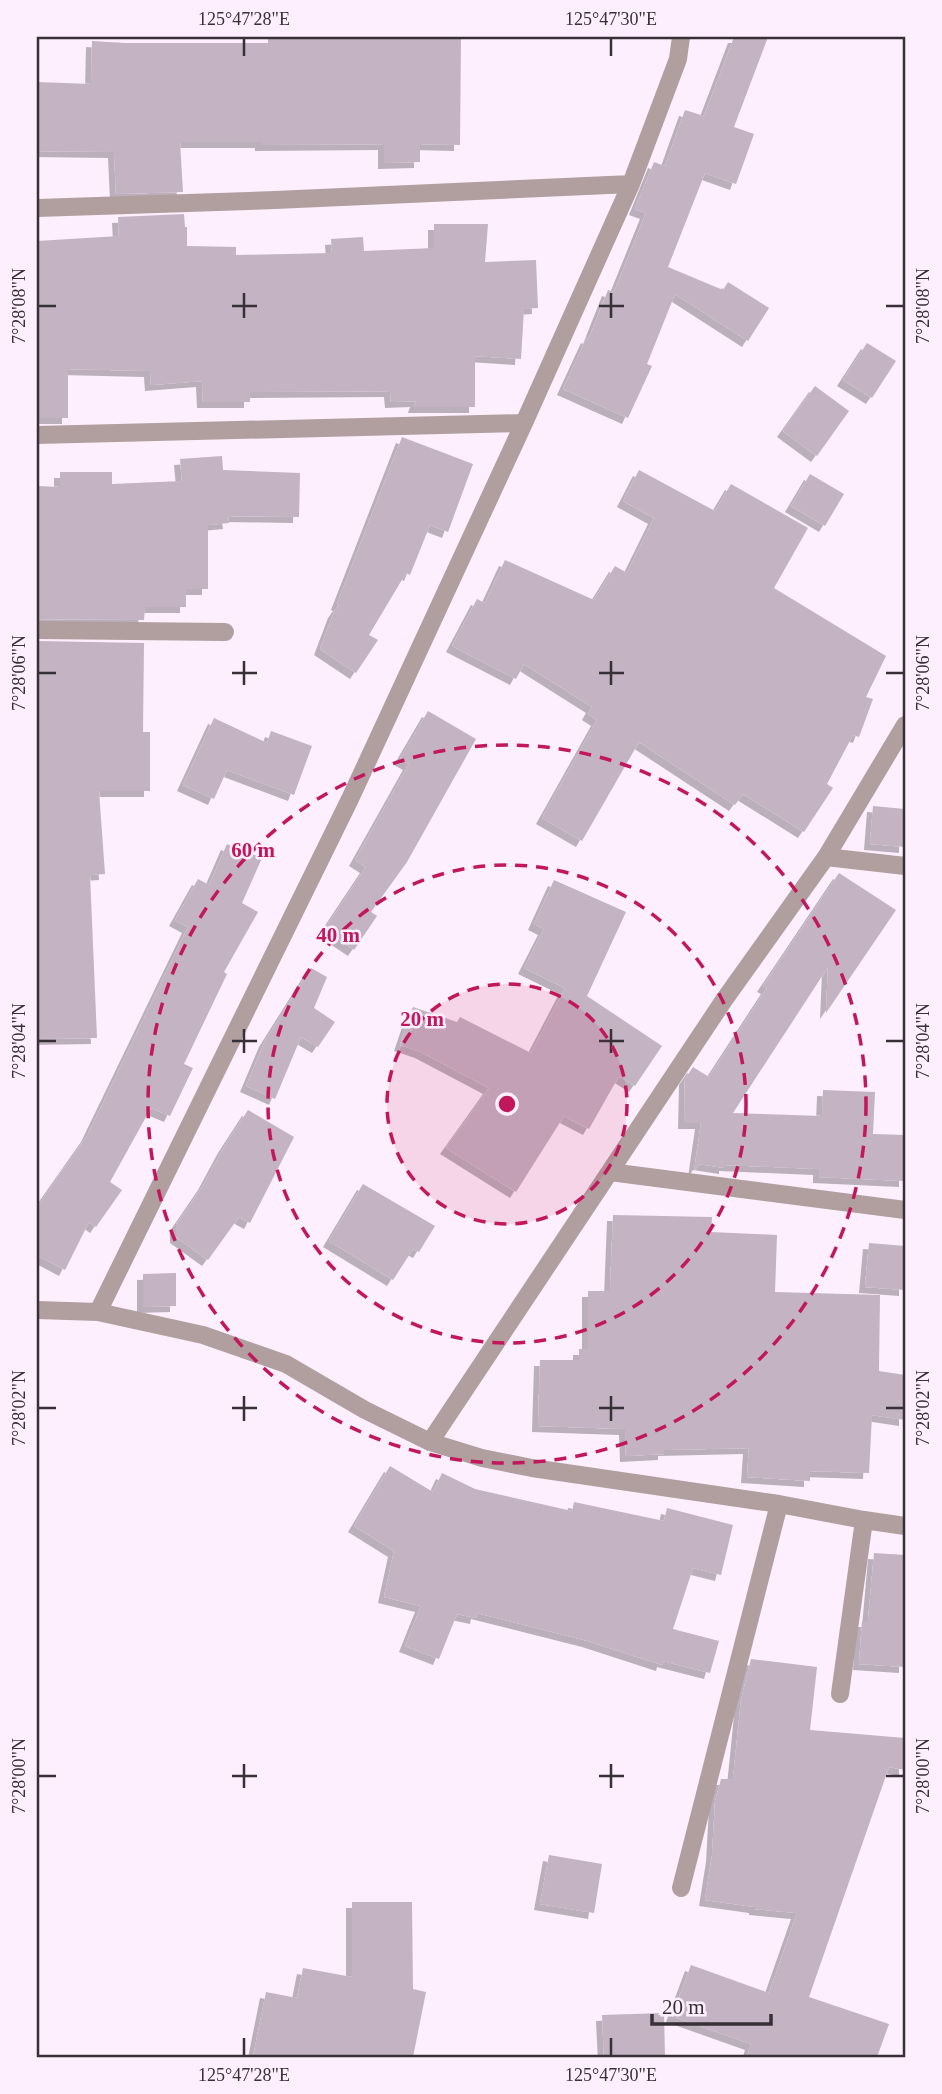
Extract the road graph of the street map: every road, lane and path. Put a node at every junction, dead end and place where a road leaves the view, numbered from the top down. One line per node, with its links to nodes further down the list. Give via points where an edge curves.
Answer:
1 (681, 37): 2 (street, via 678,59)
2 (631, 184): 3 (street); 4 (street)
3 (37, 208)
4 (524, 423): 5 (street); 14 (street, via 350,799)
5 (37, 435)
6 (37, 631): 7 (street)
7 (225, 632)
8 (905, 725): 9 (street)
9 (825, 857): 10 (street); 11 (street)
10 (905, 866)
11 (610, 1172): 12 (street); 15 (street)
12 (905, 1210)
13 (37, 1310): 14 (street)
14 (98, 1312): 15 (street, via 203,1335 286,1364)
15 (430, 1442): 16 (street, via 532,1468)
16 (779, 1504): 17 (street); 20 (street)
17 (864, 1520): 18 (street); 19 (street)
18 (905, 1526)
19 (840, 1694)
20 (681, 1888)

